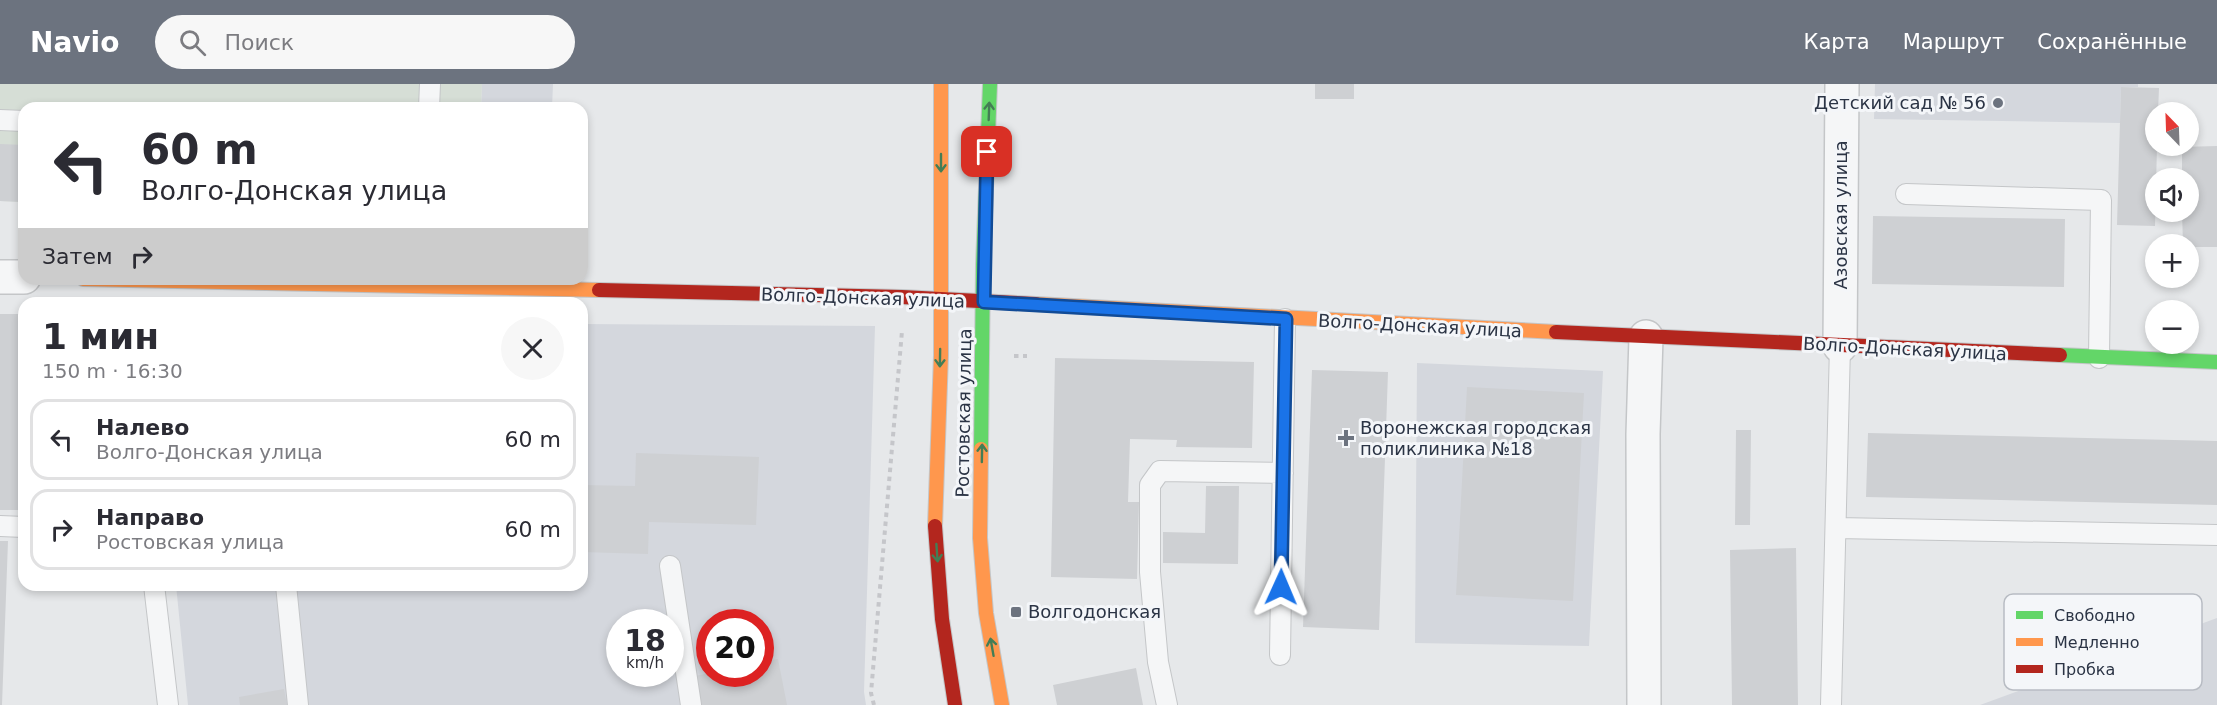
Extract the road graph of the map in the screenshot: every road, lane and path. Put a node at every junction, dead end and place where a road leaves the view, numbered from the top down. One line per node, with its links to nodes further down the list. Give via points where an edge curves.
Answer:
1 (430, 84): 5 (lane)
2 (941, 84): 15 (street, Ростовская улица, one-way to 15)
3 (990, 84): 16 (street, Ростовская улица, one-way to 3)
4 (1842, 84): 20 (street, Азовская улица)
5 (429, 102)
6 (0, 120): 7 (lane)
7 (18, 121)
8 (1906, 194): 21 (lane, via 2102,200)
9 (0, 277): 10 (street)
10 (18, 278)
11 (159, 285): 14 (street, Волго-Донская улица)
12 (421, 285): 14 (street, Волго-Донская улица)
13 (476, 285): 15 (street, Волго-Донская улица)
14 (260, 293)
15 (941, 299): 16 (street, Волго-Донская улица); 36 (street, Ростовская улица, one-way to 36, via 935,531 942,619)
16 (984, 302): 17 (street, Волго-Донская улица); 37 (street, Ростовская улица, one-way to 16, via 986,613 980,538)
17 (1286, 319): 19 (street, Волго-Донская улица); 23 (lane)
18 (902, 323): 35 (path, via 871,693)
19 (1646, 337): 20 (street, Волго-Донская улица); 39 (street)
20 (1840, 346): 21 (street, Волго-Донская улица); 26 (lane)
21 (2099, 358): 22 (street, Волго-Донская улица)
22 (2217, 362)
23 (1283, 473): 31 (lane); 38 (lane, via 1160,471 1150,485 1150,573 1158,662)
24 (0, 526): 25 (lane)
25 (18, 527)
26 (1837, 528): 27 (lane); 40 (lane)
27 (2217, 535)
28 (670, 566): 34 (lane)
29 (155, 591): 32 (lane)
30 (287, 591): 33 (lane)
31 (1280, 655)
32 (168, 705)
33 (298, 705)
34 (691, 705)
35 (874, 705)
36 (955, 705)
37 (1002, 705)
38 (1167, 705)
39 (1644, 705)
40 (1831, 705)

